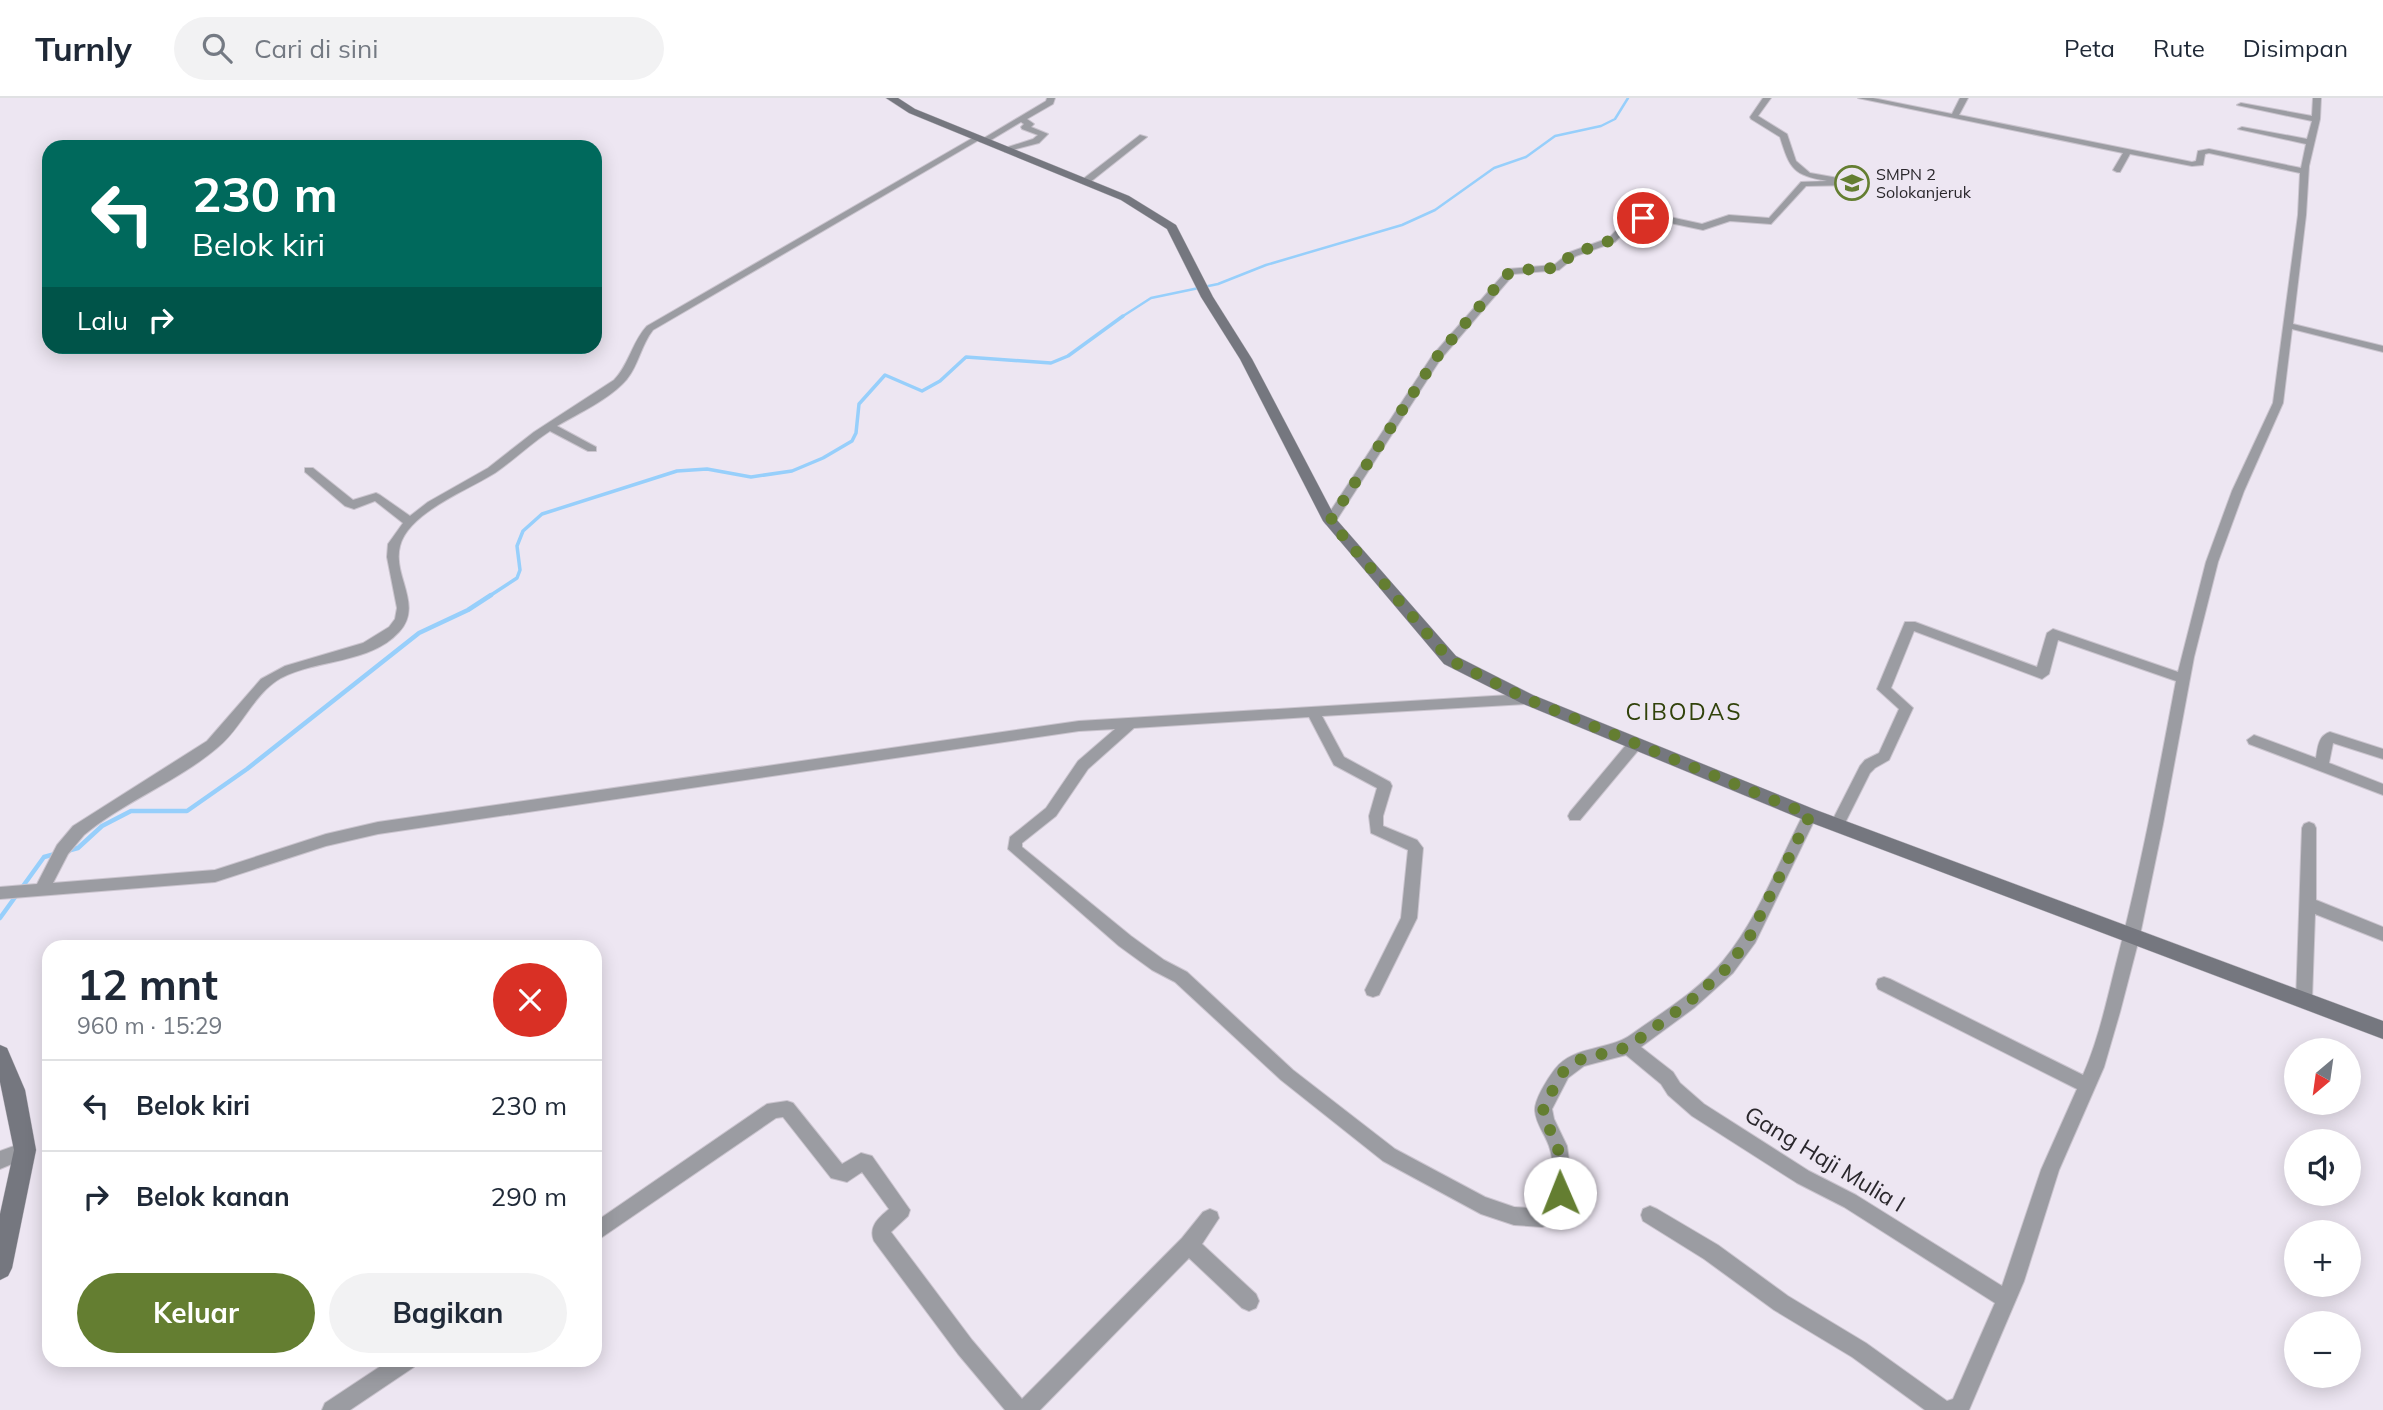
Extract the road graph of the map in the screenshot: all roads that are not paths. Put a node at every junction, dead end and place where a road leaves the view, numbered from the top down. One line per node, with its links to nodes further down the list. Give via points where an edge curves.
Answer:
1 (891, 98): 13 (street)
2 (1051, 98): 15 (street, via 1022,119 1030,124 1025,127 1044,134)
3 (1767, 98): 25 (street, via 1754,117 1784,136 1792,162 1807,175 1852,183 1804,184 1771,221 1729,218 1703,226 1643,218 1626,225 1612,240 1573,254 1556,268 1511,271 1436,358)
4 (1862, 98): 8 (street)
5 (1964, 98): 8 (street)
6 (2317, 98): 9 (street)
7 (2241, 105): 9 (street)
8 (1955, 117): 16 (street)
9 (2316, 119): 14 (street)
10 (1018, 121): 13 (street)
11 (2242, 128): 14 (street)
12 (1143, 137): 19 (street)
13 (980, 139): 15 (street); 22 (street, via 650,328 639,340 620,380)
14 (2309, 142): 18 (street)
15 (1008, 150): 19 (street)
16 (2127, 152): 17 (street); 18 (street, via 2196,164 2202,160 2201,153 2209,151)
17 (2117, 170)
18 (2305, 171): 20 (street)
19 (1086, 181): 25 (street, via 1139,205 1171,227 1247,359)
20 (2287, 325): 21 (street); 27 (street, via 2278,403 2211,562)
21 (2383, 349)
22 (550, 427): 23 (street); 26 (street, via 491,471 433,502)
23 (593, 449)
24 (309, 470): 26 (street, via 349,503 376,497)
25 (1330, 521): 28 (street, via 1441,652)
26 (410, 522): 40 (street, via 398,535 392,553 405,605 393,631 375,644 300,665 266,681 212,745 81,828 63,849)
27 (2183, 678): 38 (street, via 2053,633 2042,674 1910,625 1884,690 1906,708 1884,756 1865,770); 44 (street)
28 (1527, 699): 29 (street); 32 (street)
29 (1314, 712): 30 (street); 46 (street, via 1339,761 1385,786 1376,829 1416,848 1409,918)
30 (1133, 721): 40 (street, via 378,828 205,877); 49 (street, via 1083,765 1051,812 1015,841 1015,849 1125,941 1181,977 1287,1075 1389,1154 1481,1205 1514,1216 1551,1215 1560,1193 1561,1168 1558,1146 1545,1120 1547,1099 1568,1067)
31 (2254, 740): 34 (street)
32 (1636, 743): 36 (street); 37 (street)
33 (2383, 754): 34 (street, via 2330,737)
34 (2322, 767): 35 (street)
35 (2383, 790)
36 (1810, 815): 38 (street); 49 (street, via 1749,938 1727,968)
37 (1575, 816)
38 (1837, 825): 44 (street)
39 (2309, 828): 42 (street)
40 (42, 889): 41 (street)
41 (0, 893)
42 (2308, 904): 43 (street); 47 (street)
43 (2383, 934)
44 (2132, 935): 47 (street); 51 (street)
45 (1884, 984): 51 (street)
46 (1373, 990)
47 (2304, 1000): 48 (street)
48 (2383, 1030)
49 (1628, 1047): 58 (street, Gang Haji Mulia I, via 1698,1110)
50 (0, 1055): 52 (street, via 14,1090)
51 (2087, 1086): 58 (street, via 2050,1170)
52 (14, 1154): 57 (street)
53 (1650, 1214): 64 (street, via 1859,1350)
54 (1210, 1218): 56 (street)
55 (602, 1228): 62 (street, via 773,1110 788,1109 837,1172 847,1173 866,1163 901,1210 881,1234)
56 (1189, 1245): 59 (street); 63 (street)
57 (0, 1268)
58 (2006, 1298): 65 (street, via 1960,1406)
59 (1249, 1301)
60 (396, 1367): 61 (street)
61 (332, 1410)
62 (1018, 1410)
63 (1026, 1410)
64 (1942, 1410)
65 (1951, 1410)

